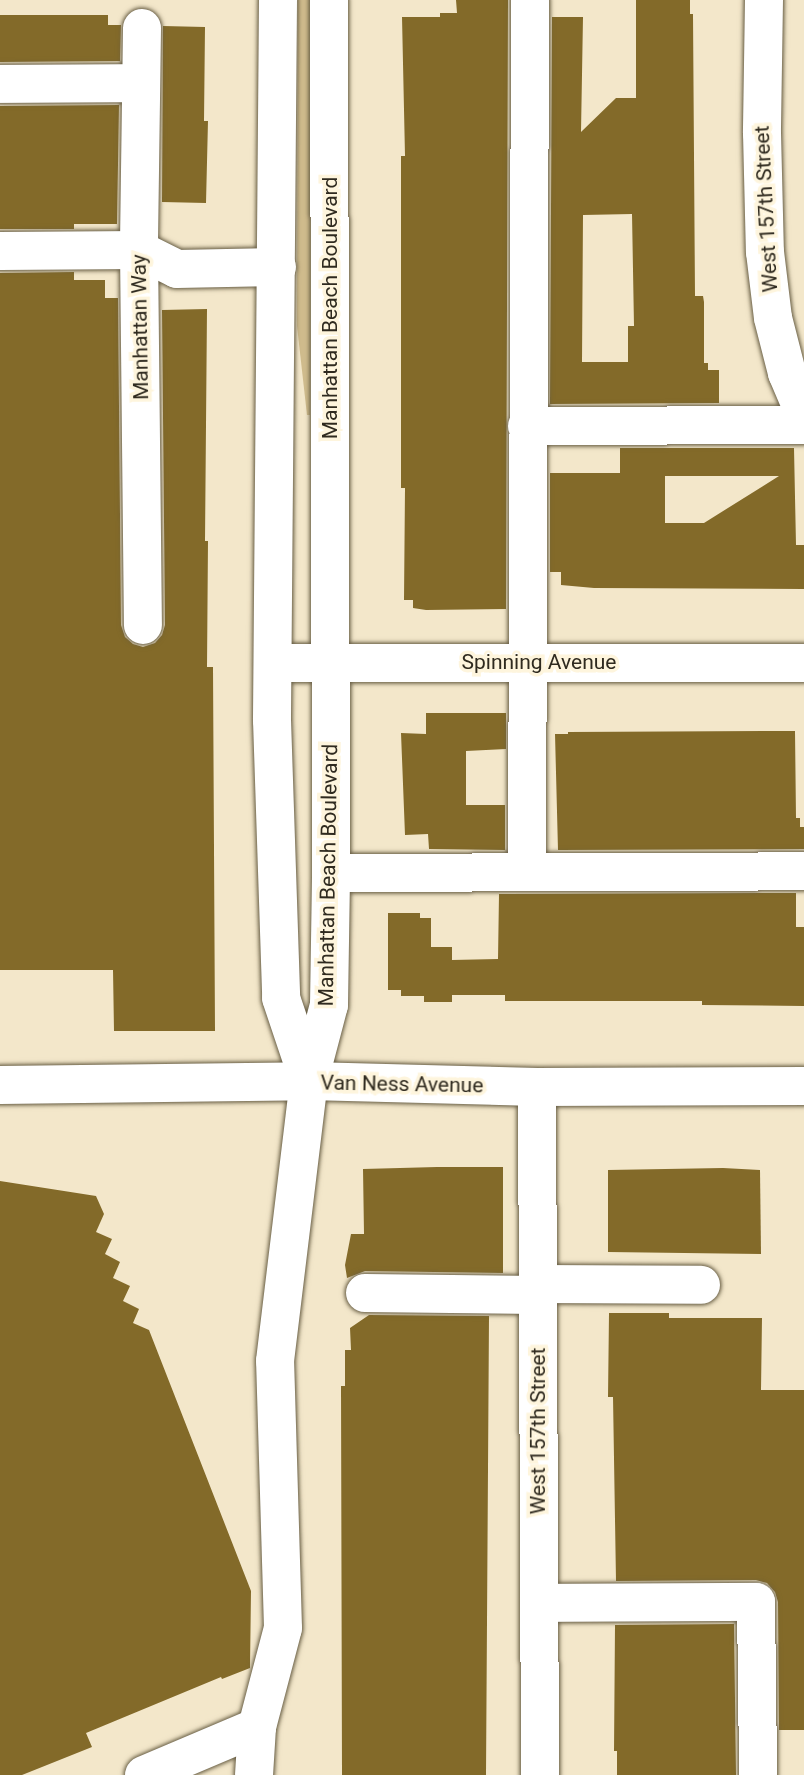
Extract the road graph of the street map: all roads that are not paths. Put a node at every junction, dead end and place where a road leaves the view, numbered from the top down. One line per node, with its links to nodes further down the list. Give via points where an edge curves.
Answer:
1 (278, 0): 10 (main road, Manhattan Beach Boulevard)
2 (329, 0): 15 (main road, Manhattan Beach Boulevard)
3 (530, 0): 13 (main road)
4 (764, 0): 11 (main road, West 157th Street, via 765,251 772,318)
5 (142, 28): 6 (main road, Manhattan Way)
6 (141, 83): 7 (main road); 8 (main road, Manhattan Way)
7 (0, 84)
8 (139, 250): 9 (main road); 10 (main road, via 177,269); 14 (main road, Manhattan Way)
9 (0, 251)
10 (277, 267): 16 (main road, Manhattan Beach Boulevard)
11 (804, 413)
12 (804, 425): 13 (main road)
13 (527, 426): 17 (main road)
14 (143, 625)
15 (331, 662): 16 (main road, Spinning Avenue); 17 (main road, Spinning Avenue); 21 (main road, Manhattan Beach Boulevard)
16 (274, 663): 22 (main road, Manhattan Beach Boulevard, via 281,998)
17 (528, 663): 18 (main road, Spinning Avenue); 20 (main road)
18 (804, 663)
19 (804, 871): 20 (main road)
20 (527, 872): 21 (main road)
21 (331, 873): 22 (main road, Manhattan Beach Boulevard, via 329,1005)
22 (309, 1081): 23 (main road, Van Ness Avenue); 25 (main road, Van Ness Avenue); 30 (main road, via 275,1361 283,1628)
23 (0, 1085)
24 (804, 1086): 25 (main road, Van Ness Avenue)
25 (537, 1087): 27 (main road, West 157th Street)
26 (701, 1285): 27 (main road)
27 (538, 1289): 28 (main road); 29 (main road, West 157th Street)
28 (365, 1293)
29 (539, 1603): 33 (main road, West 157th Street); 34 (main road, via 757,1602)
30 (257, 1727): 31 (main road); 32 (main road)
31 (144, 1775)
32 (254, 1775)
33 (540, 1775)
34 (758, 1775)

